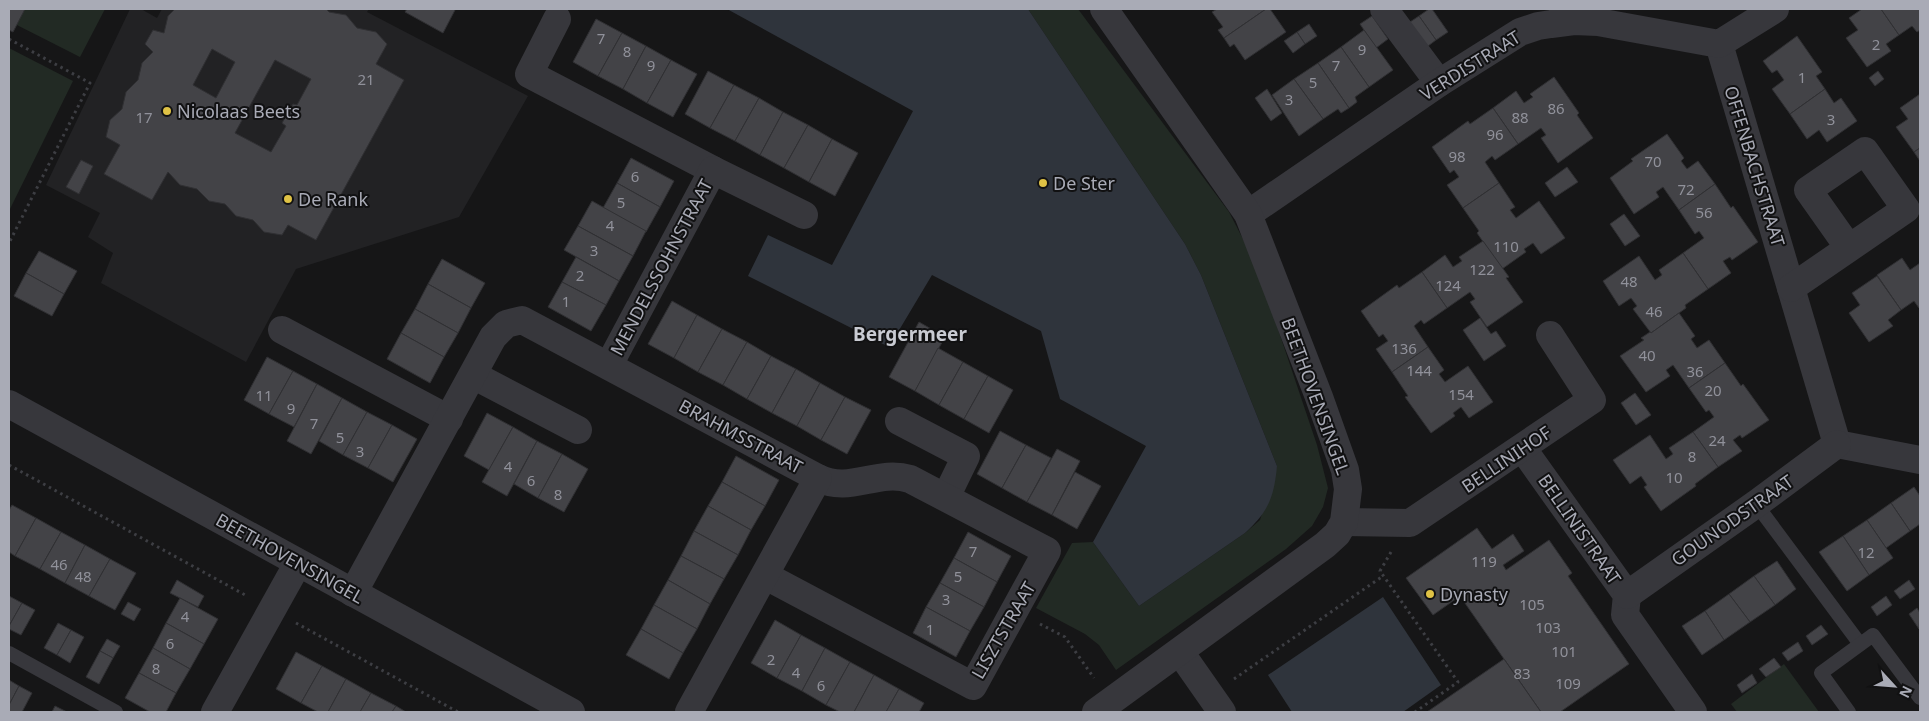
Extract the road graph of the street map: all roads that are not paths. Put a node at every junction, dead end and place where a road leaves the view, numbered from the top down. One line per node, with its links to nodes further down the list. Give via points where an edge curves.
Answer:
1 (1104, 9): 8 (street, BEETHOVENSINGEL)
2 (1384, 9): 6 (street)
3 (1775, 9): 5 (street)
4 (558, 19): 7 (street, MENDELSSOHNSTRAAT, via 529,74)
5 (1718, 44): 6 (street, VERDISTRAAT, via 1598,22 1551,24 1520,32); 11 (street, OFFENBACHSTRAAT)
6 (1439, 83): 8 (street, VERDISTRAAT)
7 (713, 170): 9 (street, MENDELSSOHNSTRAAT); 14 (street, MENDELSSOHNSTRAAT)
8 (1248, 214): 26 (street, BEETHOVENSINGEL, via 1345,470 1348,489)
9 (804, 215)
10 (1849, 248): 11 (street)
11 (1792, 288): 20 (street, OFFENBACHSTRAAT)
12 (282, 330): 17 (street)
13 (1550, 335): 21 (street, BELLINIHOF, via 1592,400)
14 (609, 365): 15 (street, BRAHMSSTRAAT, via 522,320 506,324 494,337); 23 (street, BRAHMSSTRAAT)
15 (474, 375): 17 (street, BRAHMSSTRAAT); 19 (street)
16 (9, 404): 27 (street, BEETHOVENSINGEL)
17 (449, 419): 29 (street, BRAHMSSTRAAT)
18 (898, 421): 24 (street, via 966,456)
19 (578, 430)
20 (1838, 444): 22 (street); 25 (street, GOUNODSTRAAT)
21 (1523, 449): 26 (street, BELLINIHOF, via 1410,524); 30 (street, BELLINISTRAAT)
22 (1920, 460)
23 (818, 478): 24 (street, LISZTSTRAAT, via 844,485 898,475); 28 (street, BRAHMSSTRAAT)
24 (946, 497): 28 (street, LISZTSTRAAT, via 1047,551 973,686)
25 (1756, 504): 30 (street, GOUNODSTRAAT); 31 (lane)
26 (1344, 522): 32 (street, via 1325,545)
27 (298, 563): 29 (street, BEETHOVENSINGEL); 38 (street)
28 (766, 576): 40 (street, BRAHMSSTRAAT)
29 (353, 593): 39 (street, BEETHOVENSINGEL)
30 (1626, 594): 41 (street, BELLINISTRAAT, via 1625,615)
31 (1860, 644): 34 (lane, via 1873,635); 42 (lane, via 1821,673)
32 (1180, 652): 35 (street); 36 (street)
33 (9, 653): 37 (lane)
34 (1920, 698)
35 (1216, 704)
36 (1103, 707)
37 (116, 712)
38 (216, 712)
39 (571, 712)
40 (689, 712)
41 (1692, 712)
42 (1849, 712)

